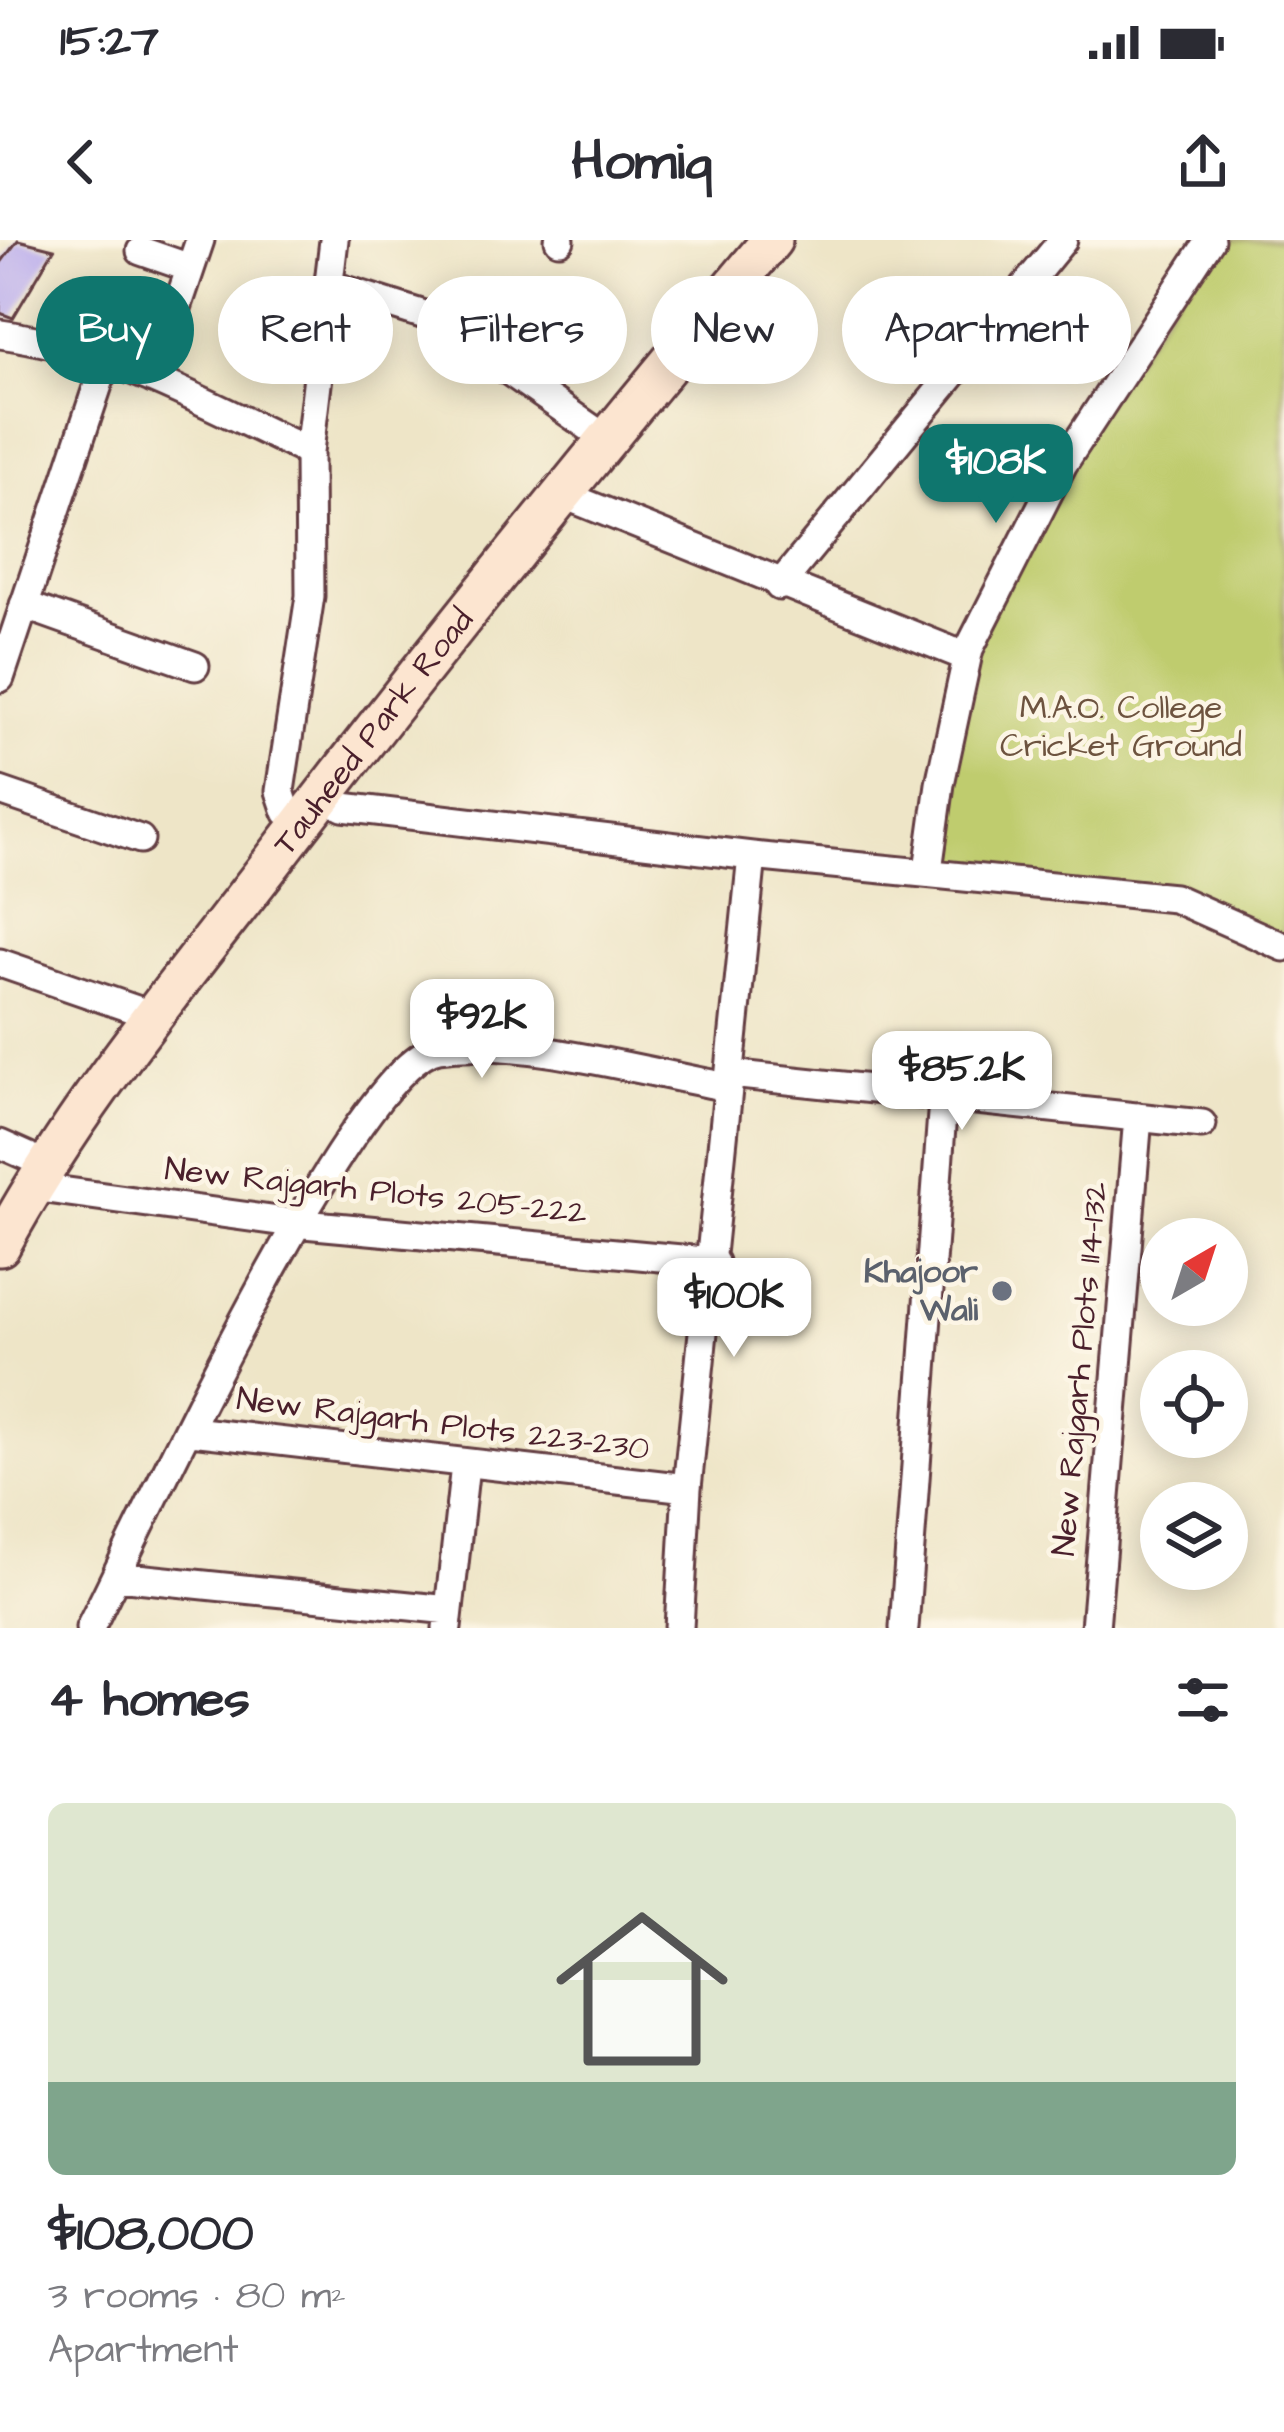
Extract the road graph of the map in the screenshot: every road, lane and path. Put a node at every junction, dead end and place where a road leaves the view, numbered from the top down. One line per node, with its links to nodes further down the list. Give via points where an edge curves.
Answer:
1 (200, 240): 7 (street)
2 (334, 240): 9 (street)
3 (772, 240): 16 (main road, Tauheed Park Road)
4 (1063, 240): 19 (street)
5 (1210, 240): 21 (street, via 1063,464)
6 (142, 251): 7 (street)
7 (190, 268): 8 (street)
8 (187, 276)
9 (331, 276)
10 (393, 305): 16 (street, via 431,317)
11 (0, 334): 12 (street)
12 (36, 338)
13 (97, 384): 20 (street)
14 (164, 384): 17 (street)
15 (318, 384): 17 (street)
16 (605, 438): 18 (main road, Tauheed Park Road)
17 (309, 452): 25 (street, via 310,596 280,790 287,812)
18 (559, 493): 19 (street); 25 (main road, Tauheed Park Road)
19 (779, 586): 21 (street)
20 (24, 605): 22 (street); 23 (street)
21 (967, 657): 28 (street)
22 (195, 666)
23 (0, 678)
24 (0, 791): 26 (street)
25 (312, 809): 27 (street); 31 (main road, Tauheed Park Road)
26 (140, 839)
27 (752, 856): 28 (street); 32 (street)
28 (928, 870): 29 (street, via 1174,898)
29 (1284, 946)
30 (0, 963): 31 (street)
31 (154, 1016): 37 (main road, Tauheed Park Road)
32 (729, 1080): 33 (street); 38 (street, via 516,1050 438,1048 389,1081); 40 (street)
33 (943, 1100): 34 (street); 48 (street)
34 (1138, 1117): 35 (street); 49 (street, New Rajgarh Plots 114-132)
35 (1202, 1124)
36 (0, 1144): 37 (street, New Rajgarh Plots 205-222)
37 (38, 1176): 38 (street, New Rajgarh Plots 205-222); 39 (main road, Tauheed Park Road)
38 (293, 1223): 40 (street, New Rajgarh Plots 205-222); 41 (street)
39 (0, 1246)
40 (714, 1262): 43 (street)
41 (191, 1431): 42 (street, New Rajgarh Plots 223-230); 44 (street)
42 (465, 1465): 43 (street, New Rajgarh Plots 223-230); 45 (street)
43 (688, 1488): 47 (street)
44 (117, 1576): 45 (street); 46 (street)
45 (448, 1619)
46 (90, 1628)
47 (679, 1628)
48 (904, 1628)
49 (1095, 1628)

